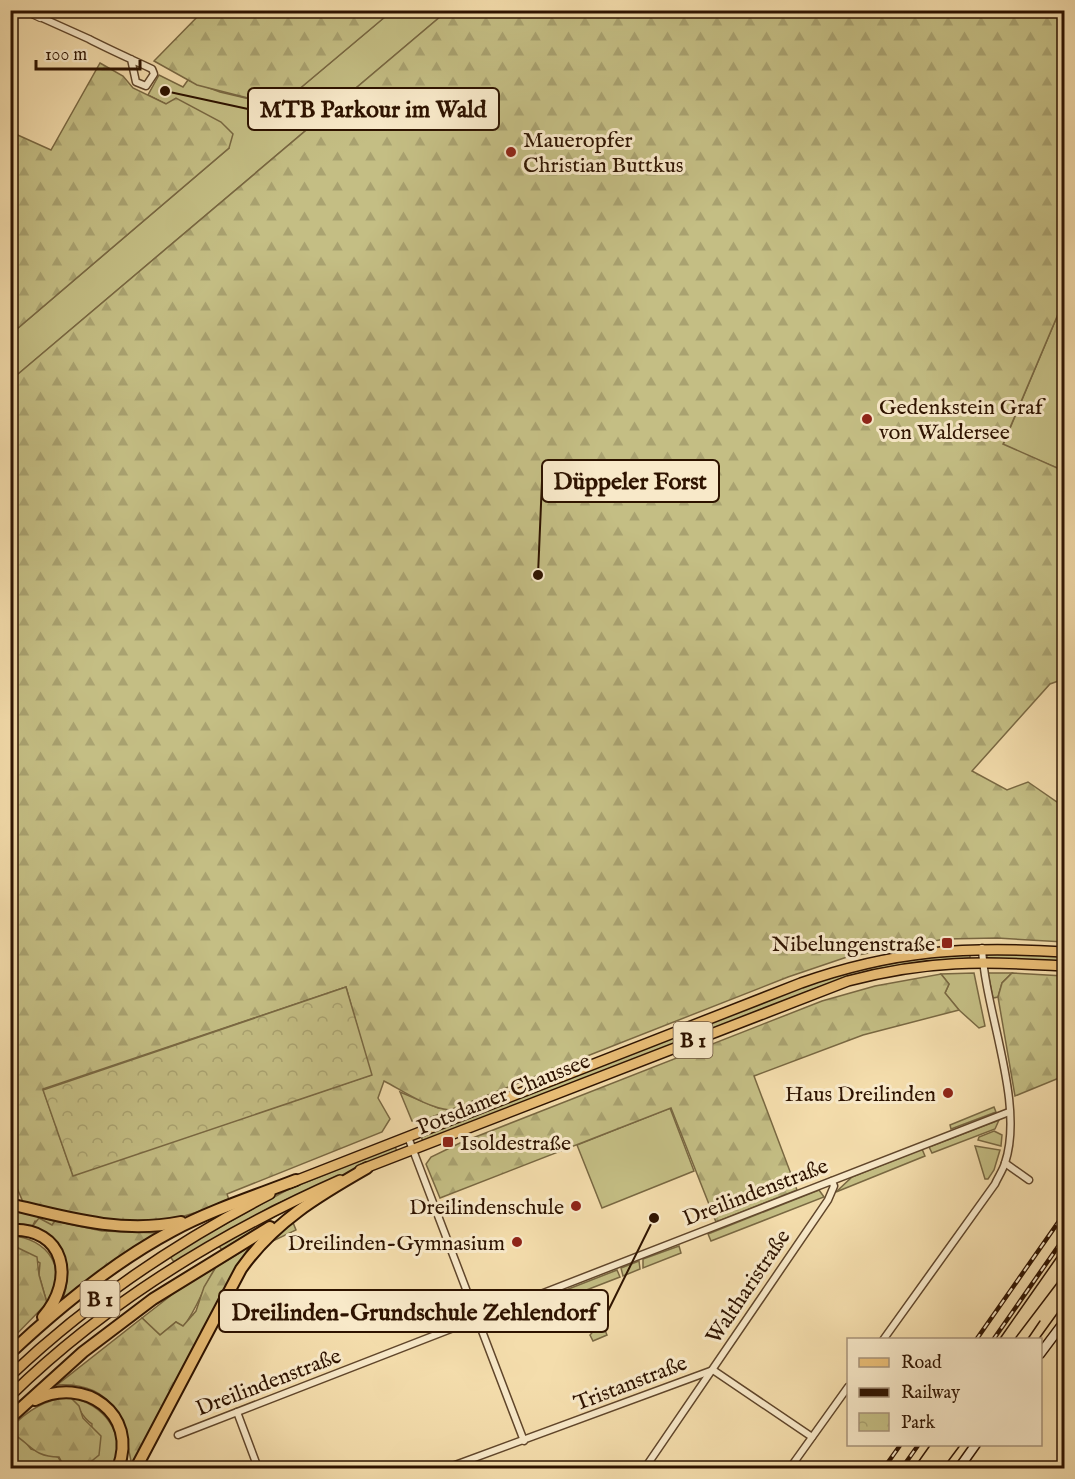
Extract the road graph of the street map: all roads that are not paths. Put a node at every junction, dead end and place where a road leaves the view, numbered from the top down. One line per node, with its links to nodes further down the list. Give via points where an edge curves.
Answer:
1 (25, 10): 2 (street)
2 (42, 14): 3 (street)
3 (131, 59): 3 (street, via 136,82 146,86 154,74 152,69)
4 (982, 948): 5 (main road, Potsdamer Chaussee / B 1); 6 (street); 9 (main road, Potsdamer Chaussee / B 1, via 909,954 822,976)
5 (1065, 952)
6 (982, 961): 7 (main road, Potsdamer Chaussee / B 1); 8 (street); 10 (main road, Potsdamer Chaussee / B 1, via 911,967 825,988)
7 (1065, 966)
8 (1009, 1112): 11 (street); 15 (street, Dreilindenstraße)
9 (408, 1137): 10 (street); 14 (main road, Potsdamer Chaussee / B 1)
10 (413, 1150): 12 (main road, Potsdamer Chaussee / B 1); 20 (street)
11 (1005, 1163): 13 (street); 22 (street, via 995,1184)
12 (367, 1168): 18 (highway); 29 (main road, Potsdamer Chaussee / B 1, via 288,1203 184,1259 82,1332)
13 (1029, 1179)
14 (296, 1180): 17 (highway); 27 (main road, Potsdamer Chaussee / B 1, via 198,1233 132,1276 73,1320)
15 (832, 1181): 20 (street, Dreilindenstraße); 26 (street, Waltharistraße, via 828,1200)
16 (10, 1203): 17 (highway, via 84,1222 123,1227 145,1228)
17 (199, 1218): 23 (highway, via 115,1268)
18 (286, 1218): 31 (highway, via 153,1299 82,1353); 39 (highway, via 241,1269)
19 (10, 1230): 23 (highway, via 30,1232 46,1241 58,1255 63,1274 58,1297)
20 (478, 1318): 30 (street, Dreilindenstraße); 34 (street)
21 (1065, 1322): 25 (main road)
22 (884, 1338)
23 (22, 1342): 24 (highway)
24 (10, 1353)
25 (1042, 1353)
26 (712, 1370): 33 (street, Tristanstraße); 34 (street, Tristanstraße); 42 (street, Waltharistraße)
27 (10, 1376)
28 (847, 1390): 33 (street)
29 (10, 1396)
30 (237, 1412): 32 (street, Dreilindenstraße); 40 (street)
31 (10, 1418): 38 (highway, via 48,1394 67,1391 88,1395 107,1409 119,1428 122,1451)
32 (178, 1435)
33 (812, 1437): 43 (street)
34 (525, 1441): 41 (street, Tristanstraße)
35 (975, 1446): 44 (main road)
36 (10, 1462): 37 (highway)
37 (14, 1468)
38 (118, 1468)
39 (136, 1468)
40 (258, 1468)
41 (447, 1468)
42 (645, 1468)
43 (790, 1468)
44 (959, 1468)

